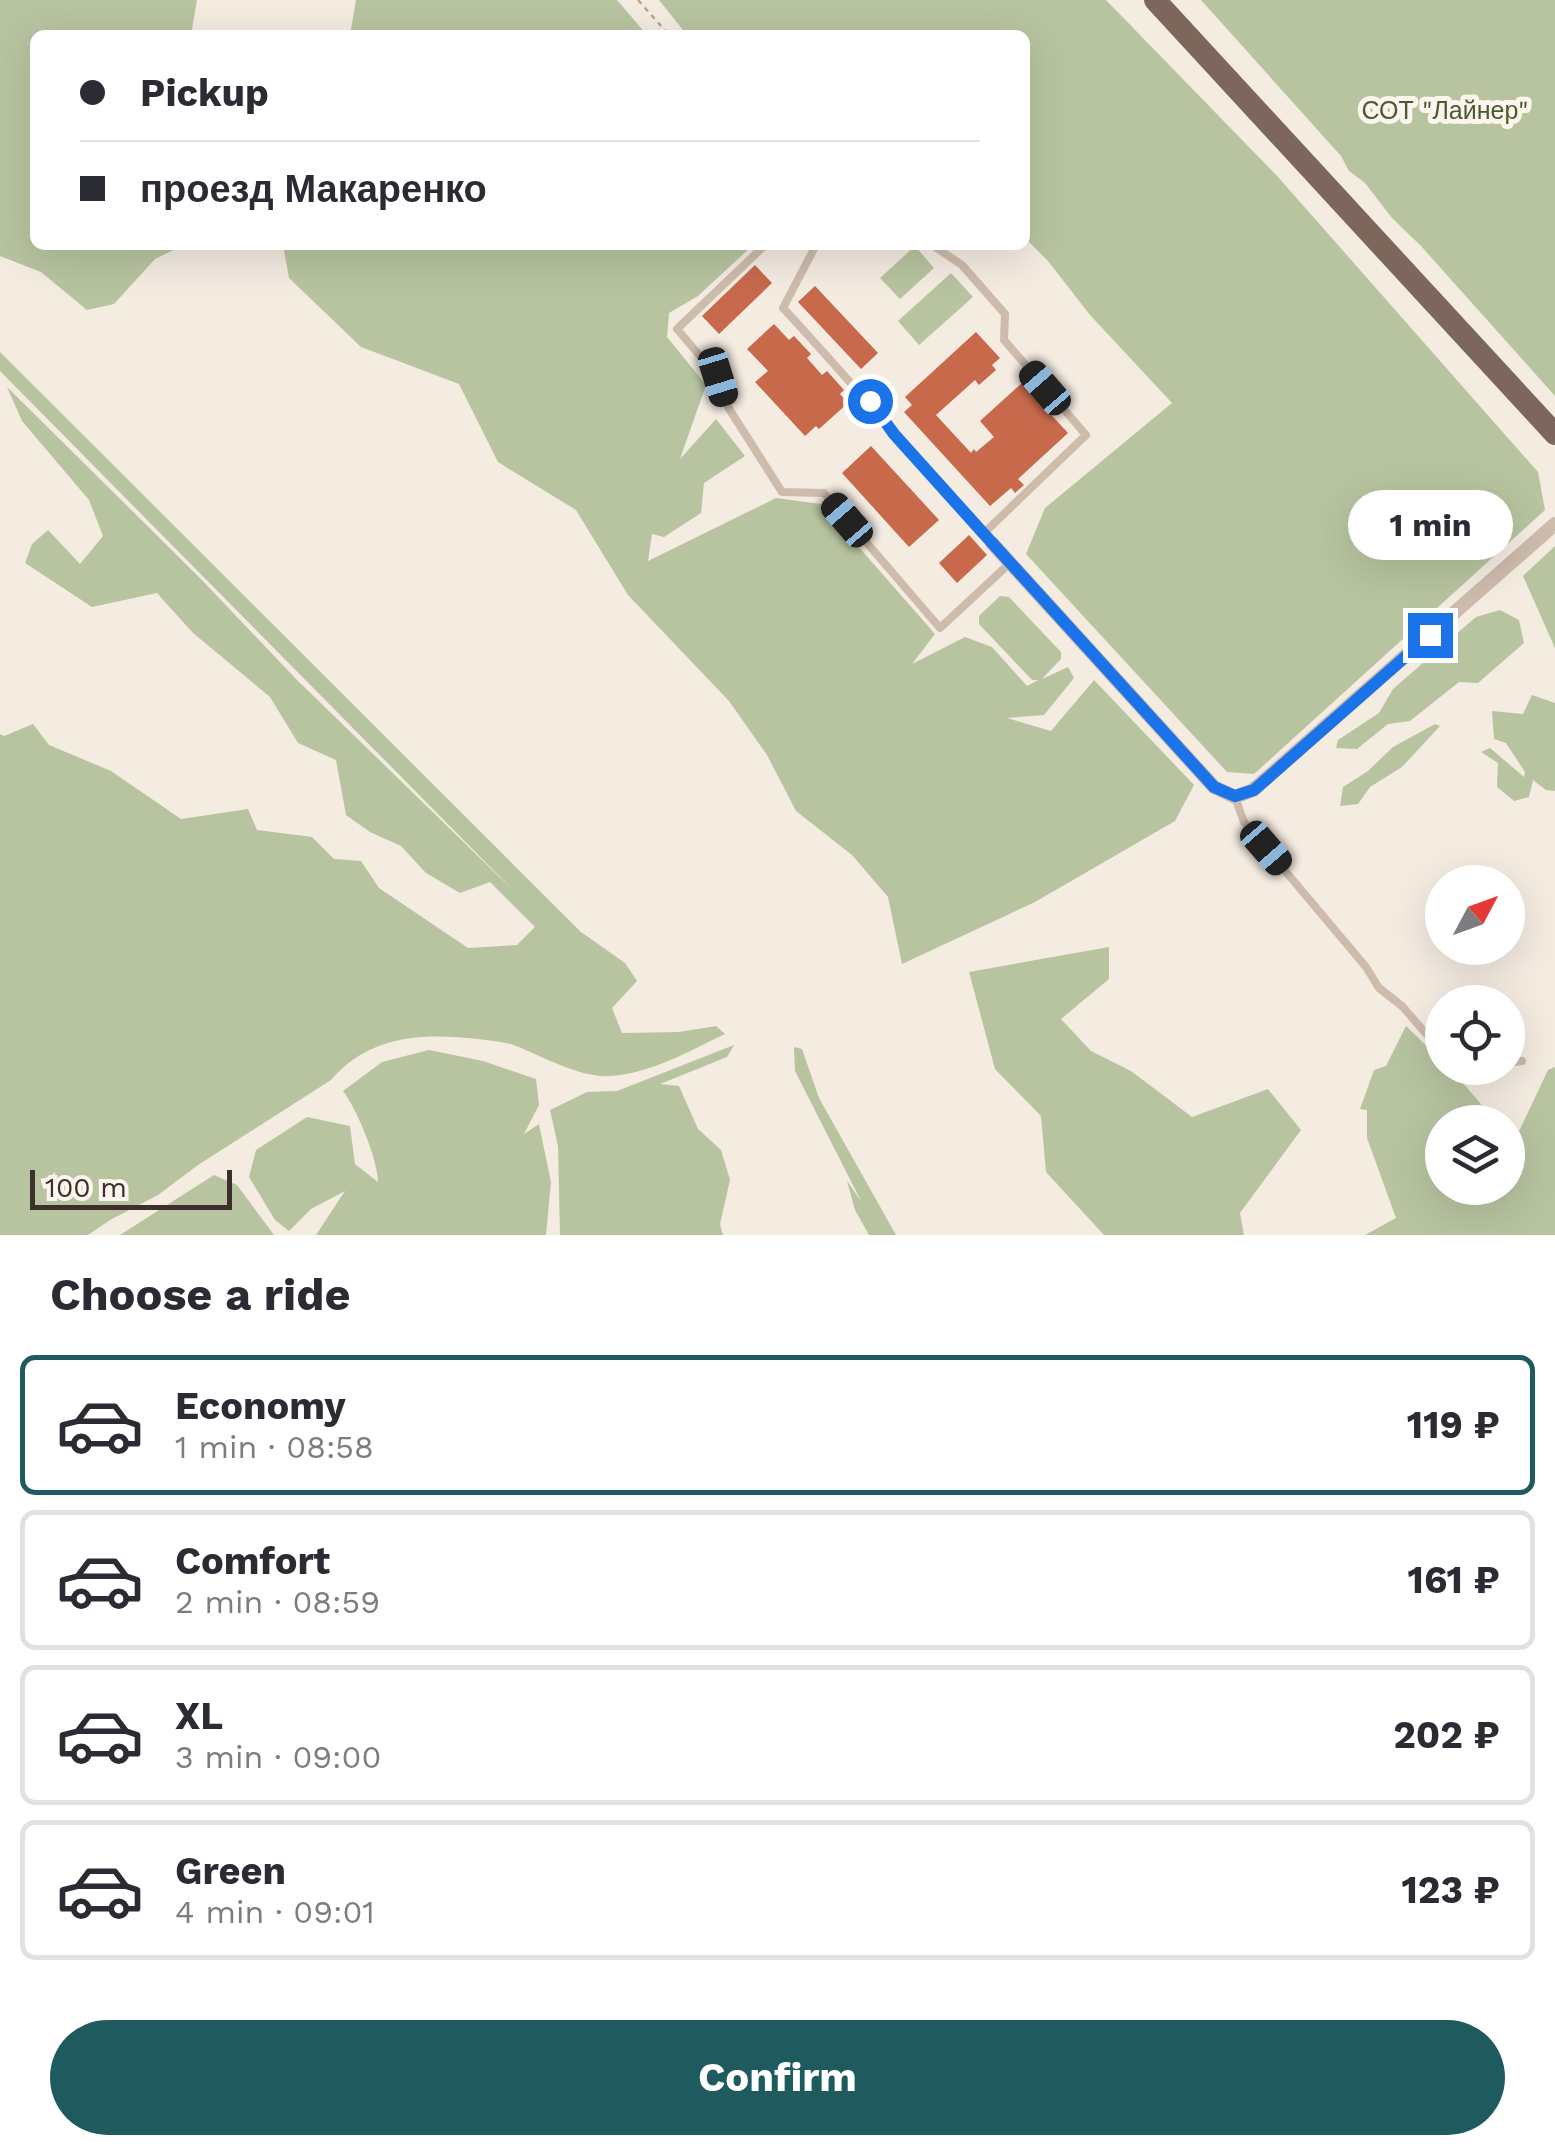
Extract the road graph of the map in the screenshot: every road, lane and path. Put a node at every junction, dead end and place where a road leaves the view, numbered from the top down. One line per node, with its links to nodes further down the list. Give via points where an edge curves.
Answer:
1 (638, 0): 3 (path)
2 (1155, 0): 7 (main road)
3 (665, 30)
4 (761, 250): 10 (lane, via 677,329 718,377 728,407 782,492 824,493 940,628)
5 (813, 250): 9 (lane, via 783,308)
6 (940, 250): 9 (lane, via 1006,314 1004,340 1086,435)
7 (1555, 434)
8 (1555, 524): 11 (street, via 1254,790)
9 (988, 539): 10 (street)
10 (1010, 563): 11 (street, via 1214,787)
11 (1235, 796): 12 (lane, via 1244,822 1378,988)
12 (1425, 1032)

